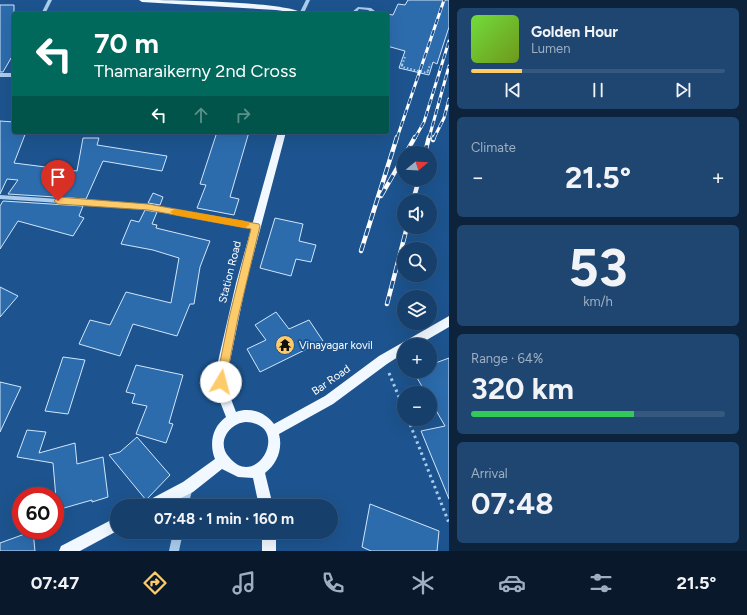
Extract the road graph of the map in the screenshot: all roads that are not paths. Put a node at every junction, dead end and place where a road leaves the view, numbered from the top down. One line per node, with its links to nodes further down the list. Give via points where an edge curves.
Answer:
1 (50, 0): 5 (street)
2 (142, 0): 4 (main road)
3 (308, 0): 7 (street)
4 (246, 3): 6 (main road)
5 (44, 12)
6 (295, 12)
7 (302, 12)
8 (353, 12): 9 (street, via 358,8)
9 (374, 12)
10 (0, 75): 11 (street)
11 (12, 75)
12 (281, 134): 14 (main road, Station Road)
13 (0, 197): 14 (street, via 148,207)
14 (256, 226): 18 (main road, Station Road, via 222,374 223,394)
15 (449, 321): 16 (main road)
16 (420, 338)
17 (397, 352): 19 (main road, Bar Road, via 329,400)
18 (232, 418): 19 (main road, via 254,416 264,422); 20 (main road, via 224,426 219,437 218,449)
19 (271, 432): 21 (main road, via 274,442 273,454 267,464)
20 (223, 460): 21 (main road, via 233,470 246,474); 22 (main road)
21 (258, 471): 25 (main road)
22 (188, 487): 23 (main road); 24 (street)
23 (165, 499)
24 (185, 499)
25 (264, 499)
26 (110, 528): 29 (main road)
27 (177, 539): 30 (street)
28 (270, 539): 31 (main road)
29 (66, 551)
30 (174, 551)
31 (269, 551)

